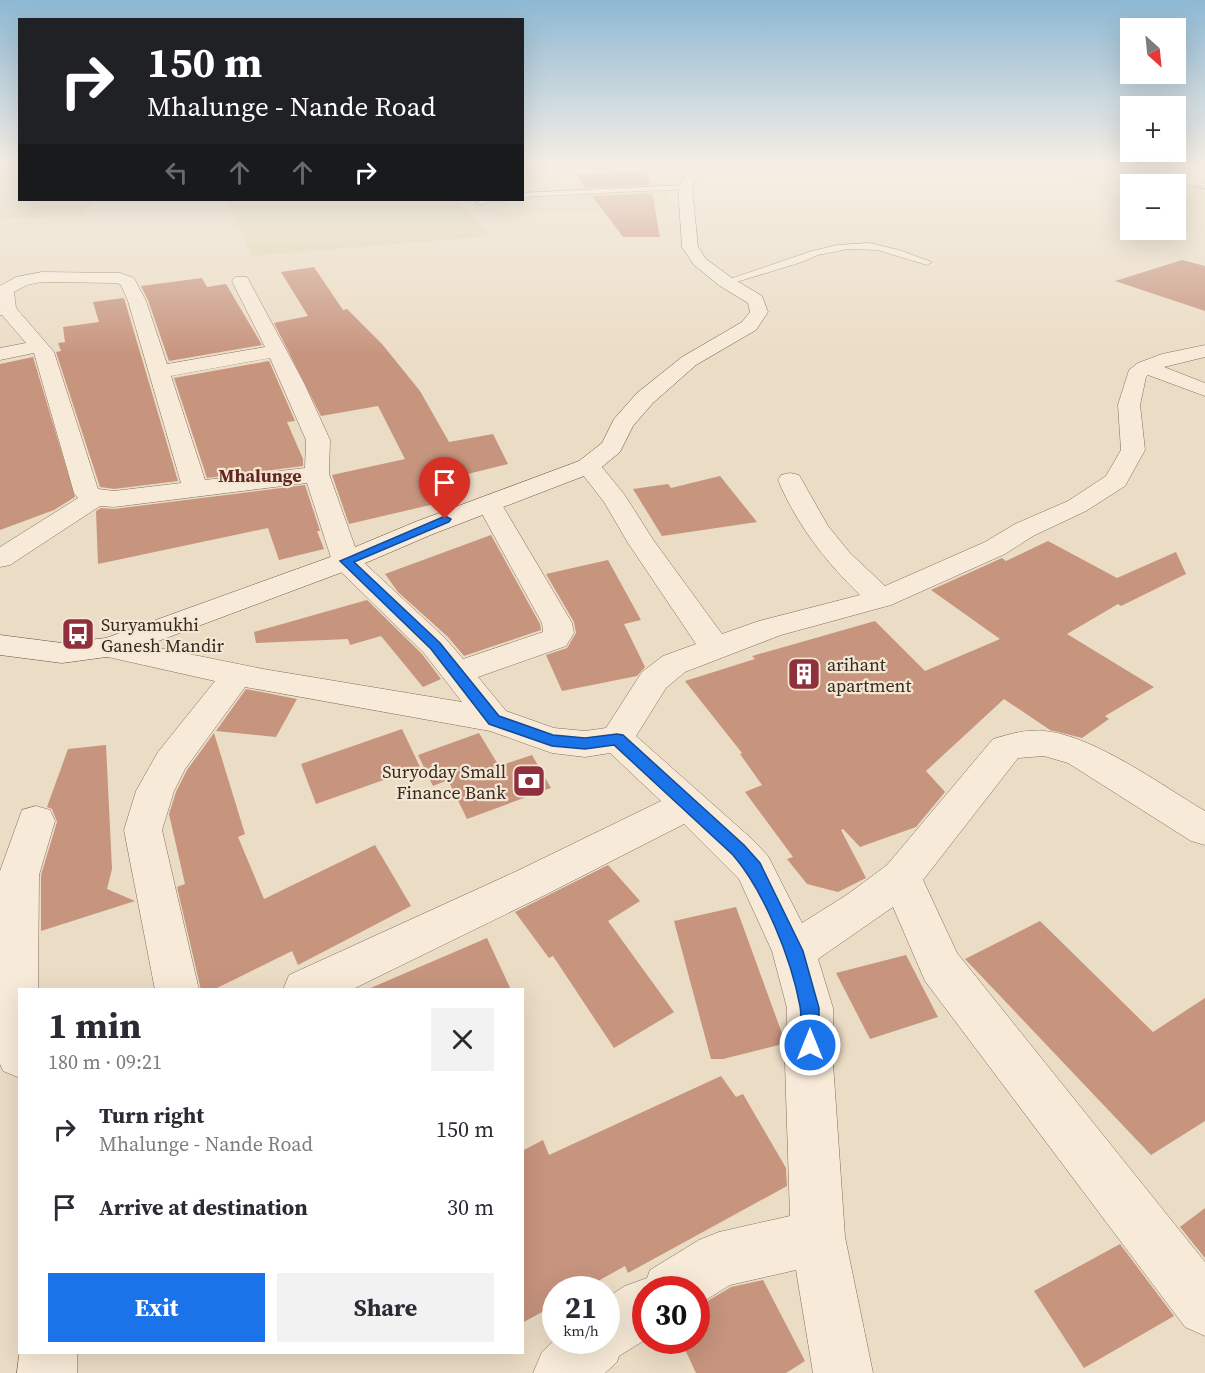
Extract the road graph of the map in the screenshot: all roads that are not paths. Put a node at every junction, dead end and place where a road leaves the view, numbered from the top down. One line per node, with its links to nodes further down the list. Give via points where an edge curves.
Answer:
1 (689, 229): 4 (street, via 690,247 700,262)
2 (927, 262): 4 (lane, via 876,246 844,248 807,254 799,260)
3 (241, 280): 7 (street)
4 (726, 282): 13 (street, via 756,300 759,312 749,326 689,361 645,398 622,424 612,447)
5 (4, 310): 6 (street); 11 (street, via 5,291 31,278 125,280 137,301)
6 (39, 346): 9 (street); 17 (street, via 87,493)
7 (276, 351): 11 (street); 14 (street, via 318,440)
8 (1205, 351): 10 (street)
9 (0, 354)
10 (1145, 367): 12 (street); 21 (street, via 1136,374 1129,405 1134,450 1116,481 995,548)
11 (159, 372): 16 (street)
12 (1205, 390)
13 (588, 466): 18 (street); 24 (street, via 615,499)
14 (317, 474): 16 (street); 20 (street)
15 (790, 480): 21 (street, via 798,500 831,550)
16 (195, 489): 17 (street)
17 (95, 498): 19 (street)
18 (489, 503): 20 (street); 25 (street, via 559,633 555,639)
19 (0, 560)
20 (346, 561): 23 (street); 25 (street, via 435,646)
21 (881, 599): 24 (street, via 770,628)
22 (0, 645): 23 (street, via 62,653)
23 (110, 648): 26 (street)
24 (715, 648): 28 (street, via 674,664 654,680)
25 (456, 673): 27 (street)
26 (237, 675): 27 (street); 34 (street, via 171,761 155,791 142,830)
27 (494, 720): 28 (street, via 552,740 585,744)
28 (617, 739): 29 (street)
29 (687, 805): 33 (street, via 754,868); 35 (street)
30 (36, 821): 36 (street, via 19,875 15,1022)
31 (1205, 830): 32 (street, via 1081,754 1059,745 1031,741 1006,748)
32 (901, 877): 33 (street, via 863,907); 39 (street, via 941,967)
33 (794, 951): 37 (street, via 810,1008)
34 (177, 988)
35 (308, 988)
36 (18, 1042)
37 (818, 1237): 38 (street, via 719,1260); 44 (street)
38 (693, 1276)
39 (1205, 1307)
40 (47, 1354): 42 (street)
41 (583, 1354): 43 (street)
42 (47, 1373)
43 (563, 1373)
44 (843, 1373)

